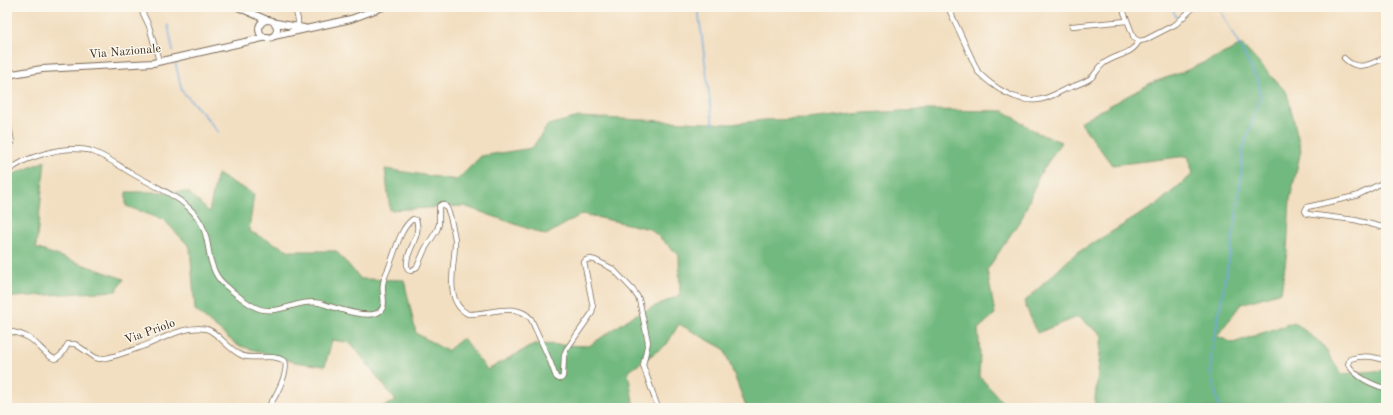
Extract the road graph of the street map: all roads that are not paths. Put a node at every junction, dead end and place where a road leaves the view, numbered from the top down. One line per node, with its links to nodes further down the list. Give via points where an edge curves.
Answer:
1 (140, 7): 22 (street, via 149,26)
2 (238, 7): 8 (street)
3 (295, 7): 13 (street)
4 (383, 7): 15 (street, via 351,19)
5 (948, 7): 19 (street, via 978,72 985,80 1011,96 1023,100 1050,97 1084,82 1094,75 1102,64 1133,49)
6 (1122, 7): 10 (street)
7 (1194, 7): 19 (street, via 1176,24)
8 (248, 12): 9 (street); 14 (street)
9 (267, 20): 11 (street, via 272,20); 14 (street, via 262,22)
10 (1127, 21): 12 (street); 19 (street, via 1134,38)
11 (276, 24): 13 (street); 16 (street, via 277,31)
12 (1072, 26)
13 (298, 28): 15 (street)
14 (260, 29): 17 (street, via 262,35); 18 (street)
15 (308, 29): 16 (street)
16 (274, 36): 17 (street)
17 (267, 37): 18 (street, Via Nazionale)
18 (251, 41): 22 (street, Via Nazionale)
19 (1139, 41)
20 (1386, 57): 21 (street, via 1360,66 1353,65)
21 (1344, 58)
22 (159, 61): 23 (street, Via Nazionale, via 42,69)
23 (7, 75)
24 (7, 115): 25 (street, via 12,143)
25 (7, 154)
26 (7, 170): 33 (street, via 41,155 71,149 90,150 118,164 169,194 195,214 203,226 213,269 220,280 253,306 264,311 310,302 348,312 377,313 383,308 382,288 385,275 399,239 410,221 413,219 417,222 416,238 407,264 408,270 411,271 417,267 437,230 439,206 445,205 454,235 452,289 457,303 468,314 499,310 523,312 528,315 556,377 562,378 566,350 592,313 584,262 595,260 613,269 637,295 641,305 648,342 643,365)
27 (1386, 181): 28 (street, via 1356,196 1307,207 1305,211 1307,214 1355,220)
28 (1386, 228)
29 (7, 331): 32 (street, Via Priolo, via 28,337 50,357 56,359 71,343 100,359 142,347 171,334 207,329 241,355 285,361 283,377 274,399)
30 (1386, 360): 31 (street, via 1357,356 1350,359 1348,364 1352,371 1364,380)
31 (1386, 389)
32 (267, 408)
33 (658, 408)

